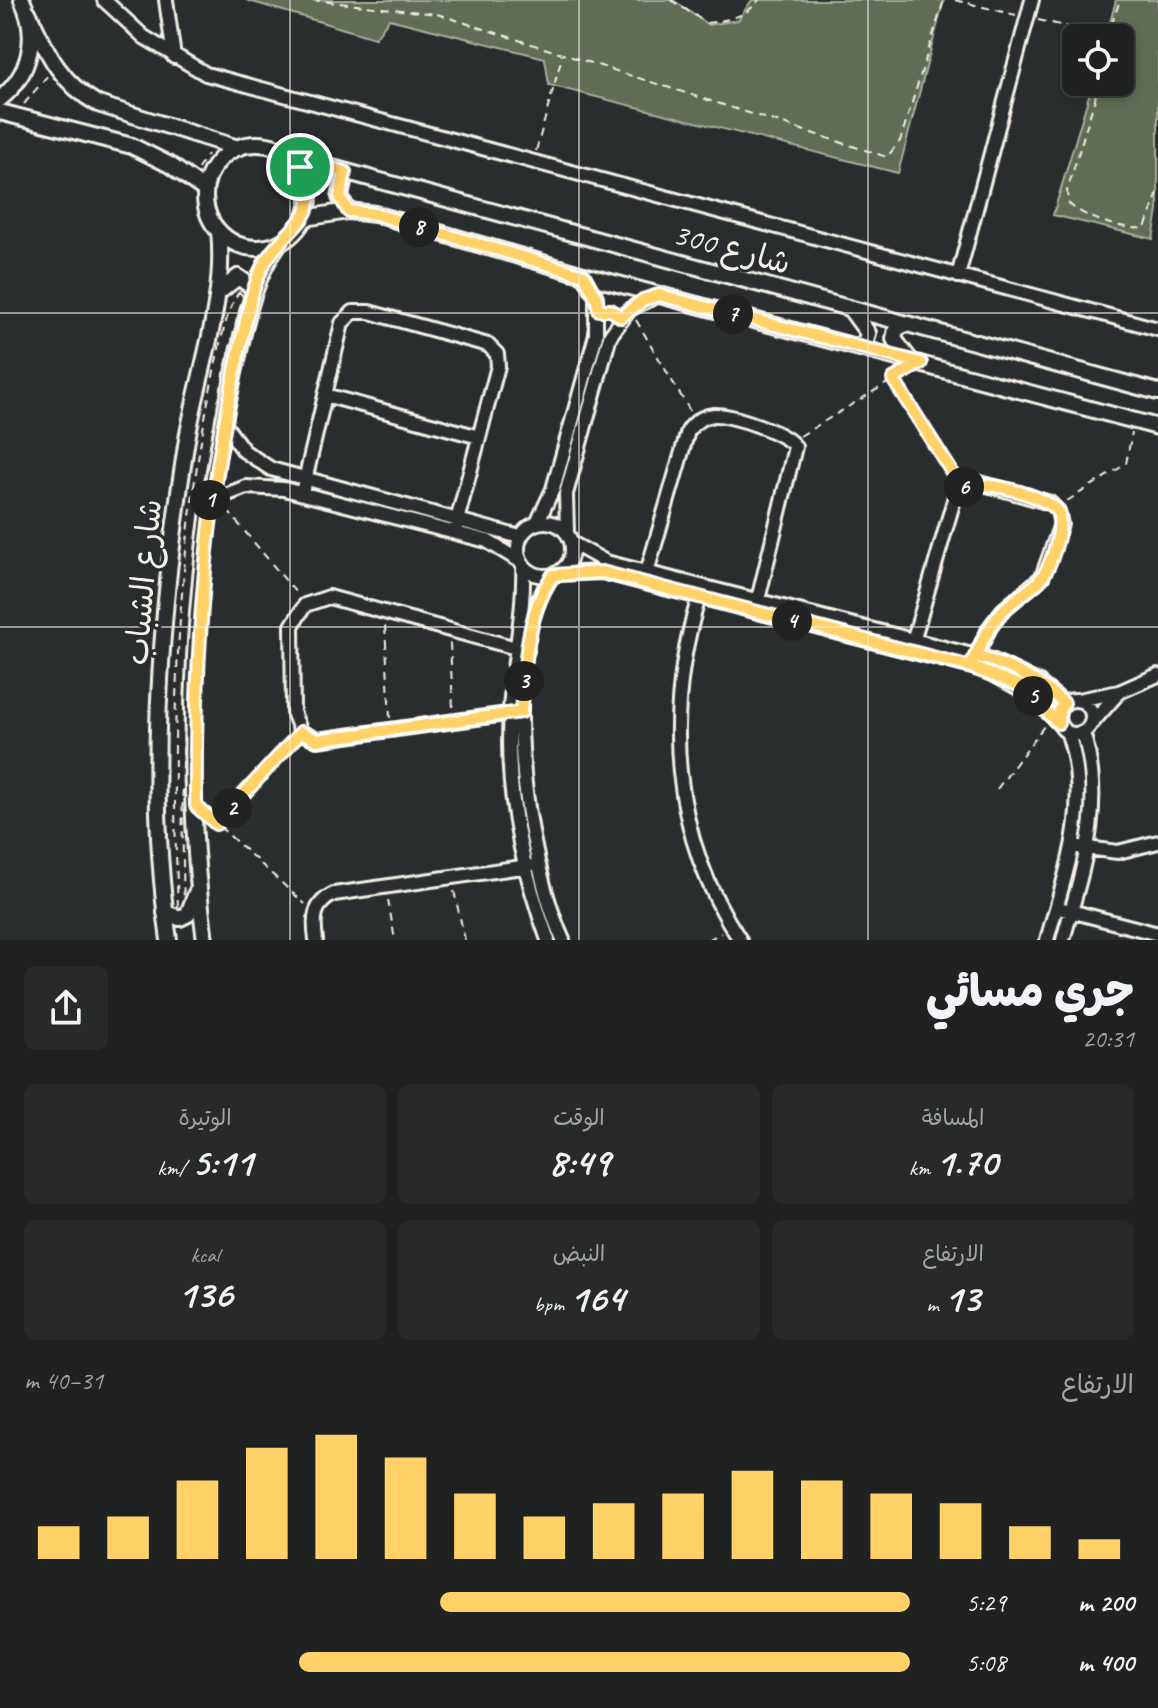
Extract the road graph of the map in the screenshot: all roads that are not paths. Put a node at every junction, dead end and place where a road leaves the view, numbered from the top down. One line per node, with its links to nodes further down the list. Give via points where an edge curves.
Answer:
1 (104, 0): 5 (street)
2 (166, 0): 5 (street)
3 (1032, 0): 17 (street)
4 (25, 6): 6 (street, via 29,57); 8 (street, via 55,68 79,93 98,104)
5 (174, 57): 17 (street, via 206,74)
6 (0, 99)
7 (0, 112): 11 (street, via 132,146)
8 (238, 148): 9 (street, via 272,146); 11 (street, via 216,164)
9 (292, 157): 10 (street, شارع 300); 13 (street, via 309,191)
10 (345, 172): 12 (street, via 340,197); 21 (street, شارع 300)
11 (205, 190): 14 (street, via 208,212)
12 (348, 211): 13 (street, شارع 300); 16 (street, شارع 300, via 375,214)
13 (305, 218): 15 (street)
14 (219, 231): 15 (street, via 254,248); 19 (street, شارع الشباب)
15 (279, 243): 18 (street, شارع الشباب)
16 (584, 275): 20 (street, شارع 300); 22 (street)
17 (958, 276): 25 (street)
18 (254, 288): 19 (street, via 238,277); 30 (street, شارع الشباب)
19 (216, 295): 62 (street, شارع الشباب, via 175,518 161,714 159,829)
20 (659, 295): 23 (street); 26 (street, شارع 300)
21 (850, 309): 24 (street, شارع 300); 26 (street, via 868,333)
22 (599, 310): 23 (street); 36 (street, via 553,489)
23 (626, 313): 39 (street, via 610,336 566,494)
24 (906, 324): 27 (street, via 896,329 894,339); 28 (street, شارع 300)
25 (1158, 329)
26 (859, 347): 27 (street, شارع 300)
27 (916, 362): 31 (street, شارع 300)
28 (1158, 392)
29 (325, 395): 32 (street); 32 (street, via 346,316 361,310 384,316 493,349 498,366); 33 (street)
30 (223, 423): 33 (street, via 256,461); 35 (street, شارع الشباب)
31 (1158, 427)
32 (479, 437): 37 (street)
33 (305, 479): 34 (street); 37 (street)
34 (302, 493): 35 (street, via 264,485); 37 (street)
35 (214, 500): 59 (street, شارع الشباب, via 197,642)
36 (537, 523): 38 (street); 39 (street, via 550,522)
37 (455, 526): 38 (street); 40 (street)
38 (520, 537): 40 (street)
39 (569, 537): 41 (street, via 569,562); 42 (street, via 597,558)
40 (522, 563): 41 (street, via 540,576); 46 (street)
41 (554, 575): 42 (street, via 602,572); 46 (street)
42 (645, 578): 43 (street); 44 (street); 44 (street, via 688,431 697,422 721,415 786,435 796,454)
43 (699, 597): 44 (street); 68 (street, via 677,696 680,784 698,857)
44 (756, 606): 45 (street)
45 (912, 646): 47 (street); 47 (street, via 953,500 962,488 985,484 1043,500 1056,508 1061,524 1042,577 1003,610)
46 (522, 650): 52 (street); 52 (street, via 329,597 305,605 292,626 293,712 301,732 317,740)
47 (973, 662): 51 (street, via 1023,673); 53 (street, via 1020,686)
48 (1158, 675): 49 (street)
49 (1119, 692): 50 (street); 54 (street)
50 (1078, 700): 51 (street); 54 (street, via 1089,706)
51 (1064, 703): 53 (street)
52 (515, 712): 58 (street)
53 (1055, 719): 55 (street)
54 (1087, 728): 55 (street); 57 (street, via 1094,799)
55 (1068, 734): 57 (street, via 1080,796)
56 (1158, 842): 57 (street, via 1118,852)
57 (1080, 847): 60 (street); 61 (street)
58 (531, 866): 64 (street); 67 (street, via 334,894 315,913)
59 (199, 883): 62 (street, via 188,914); 66 (street, شارع الشباب)
60 (1056, 907): 61 (street); 69 (street)
61 (1071, 911): 63 (street); 70 (street)
62 (165, 913): 65 (street, شارع الشباب)
63 (1158, 934)
64 (552, 938)
65 (169, 940)
66 (205, 940)
67 (316, 940)
68 (740, 940)
69 (1047, 940)
70 (1063, 940)

